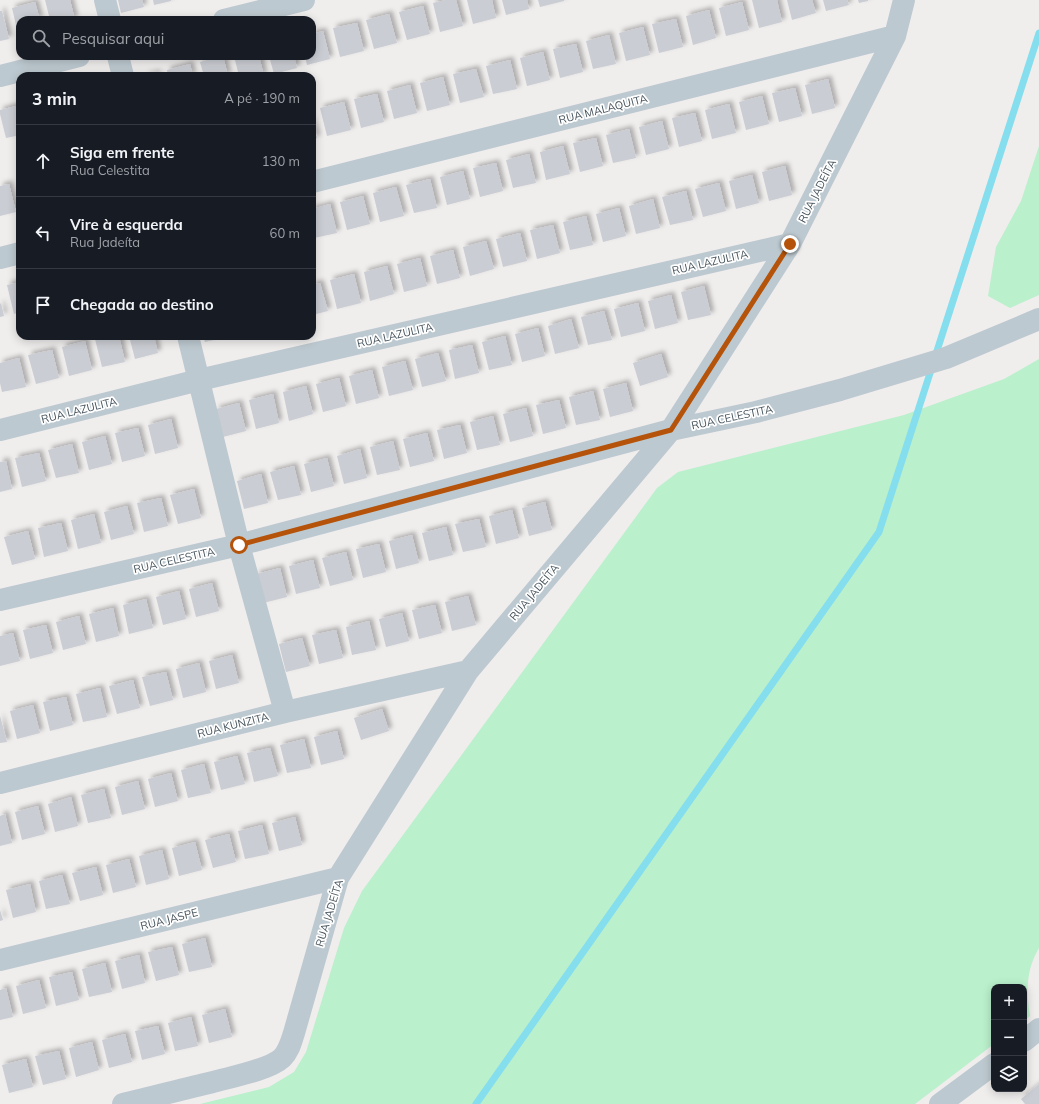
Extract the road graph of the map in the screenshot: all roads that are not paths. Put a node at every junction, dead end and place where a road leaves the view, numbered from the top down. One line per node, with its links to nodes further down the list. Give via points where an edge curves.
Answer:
1 (105, 0): 4 (street)
2 (304, 0): 5 (street)
3 (904, 0): 6 (street, RUA JADEÍTA)
4 (109, 16)
5 (240, 16)
6 (895, 36): 11 (street, RUA MALAQUITA); 12 (street, RUA JADEÍTA)
7 (63, 60): 10 (street)
8 (119, 60): 9 (street)
9 (122, 72)
10 (0, 76)
11 (316, 181)
12 (790, 244): 17 (street, RUA LAZULITA); 19 (street, RUA JADEÍTA)
13 (16, 254): 14 (street)
14 (0, 258)
15 (1039, 319): 19 (street, RUA CELESTITA, via 946,358 840,390 756,412)
16 (189, 340): 17 (street)
17 (199, 380): 18 (street, RUA LAZULITA); 20 (street)
18 (0, 430)
19 (671, 430): 20 (street, RUA CELESTITA); 22 (street, RUA JADEÍTA)
20 (239, 545): 21 (street, RUA CELESTITA); 23 (street)
21 (0, 600)
22 (468, 671): 23 (street, RUA KUNZITA); 25 (street, RUA JADEÍTA)
23 (285, 712): 24 (street, RUA KUNZITA)
24 (0, 783)
25 (338, 878): 26 (street, RUA JASPE); 30 (street, RUA JADEÍTA, via 294,1034 289,1049 282,1057 273,1064 241,1074)
26 (0, 960)
27 (1039, 1029): 28 (street)
28 (1027, 1039)
29 (991, 1066): 31 (street)
30 (123, 1104)
31 (940, 1104)

